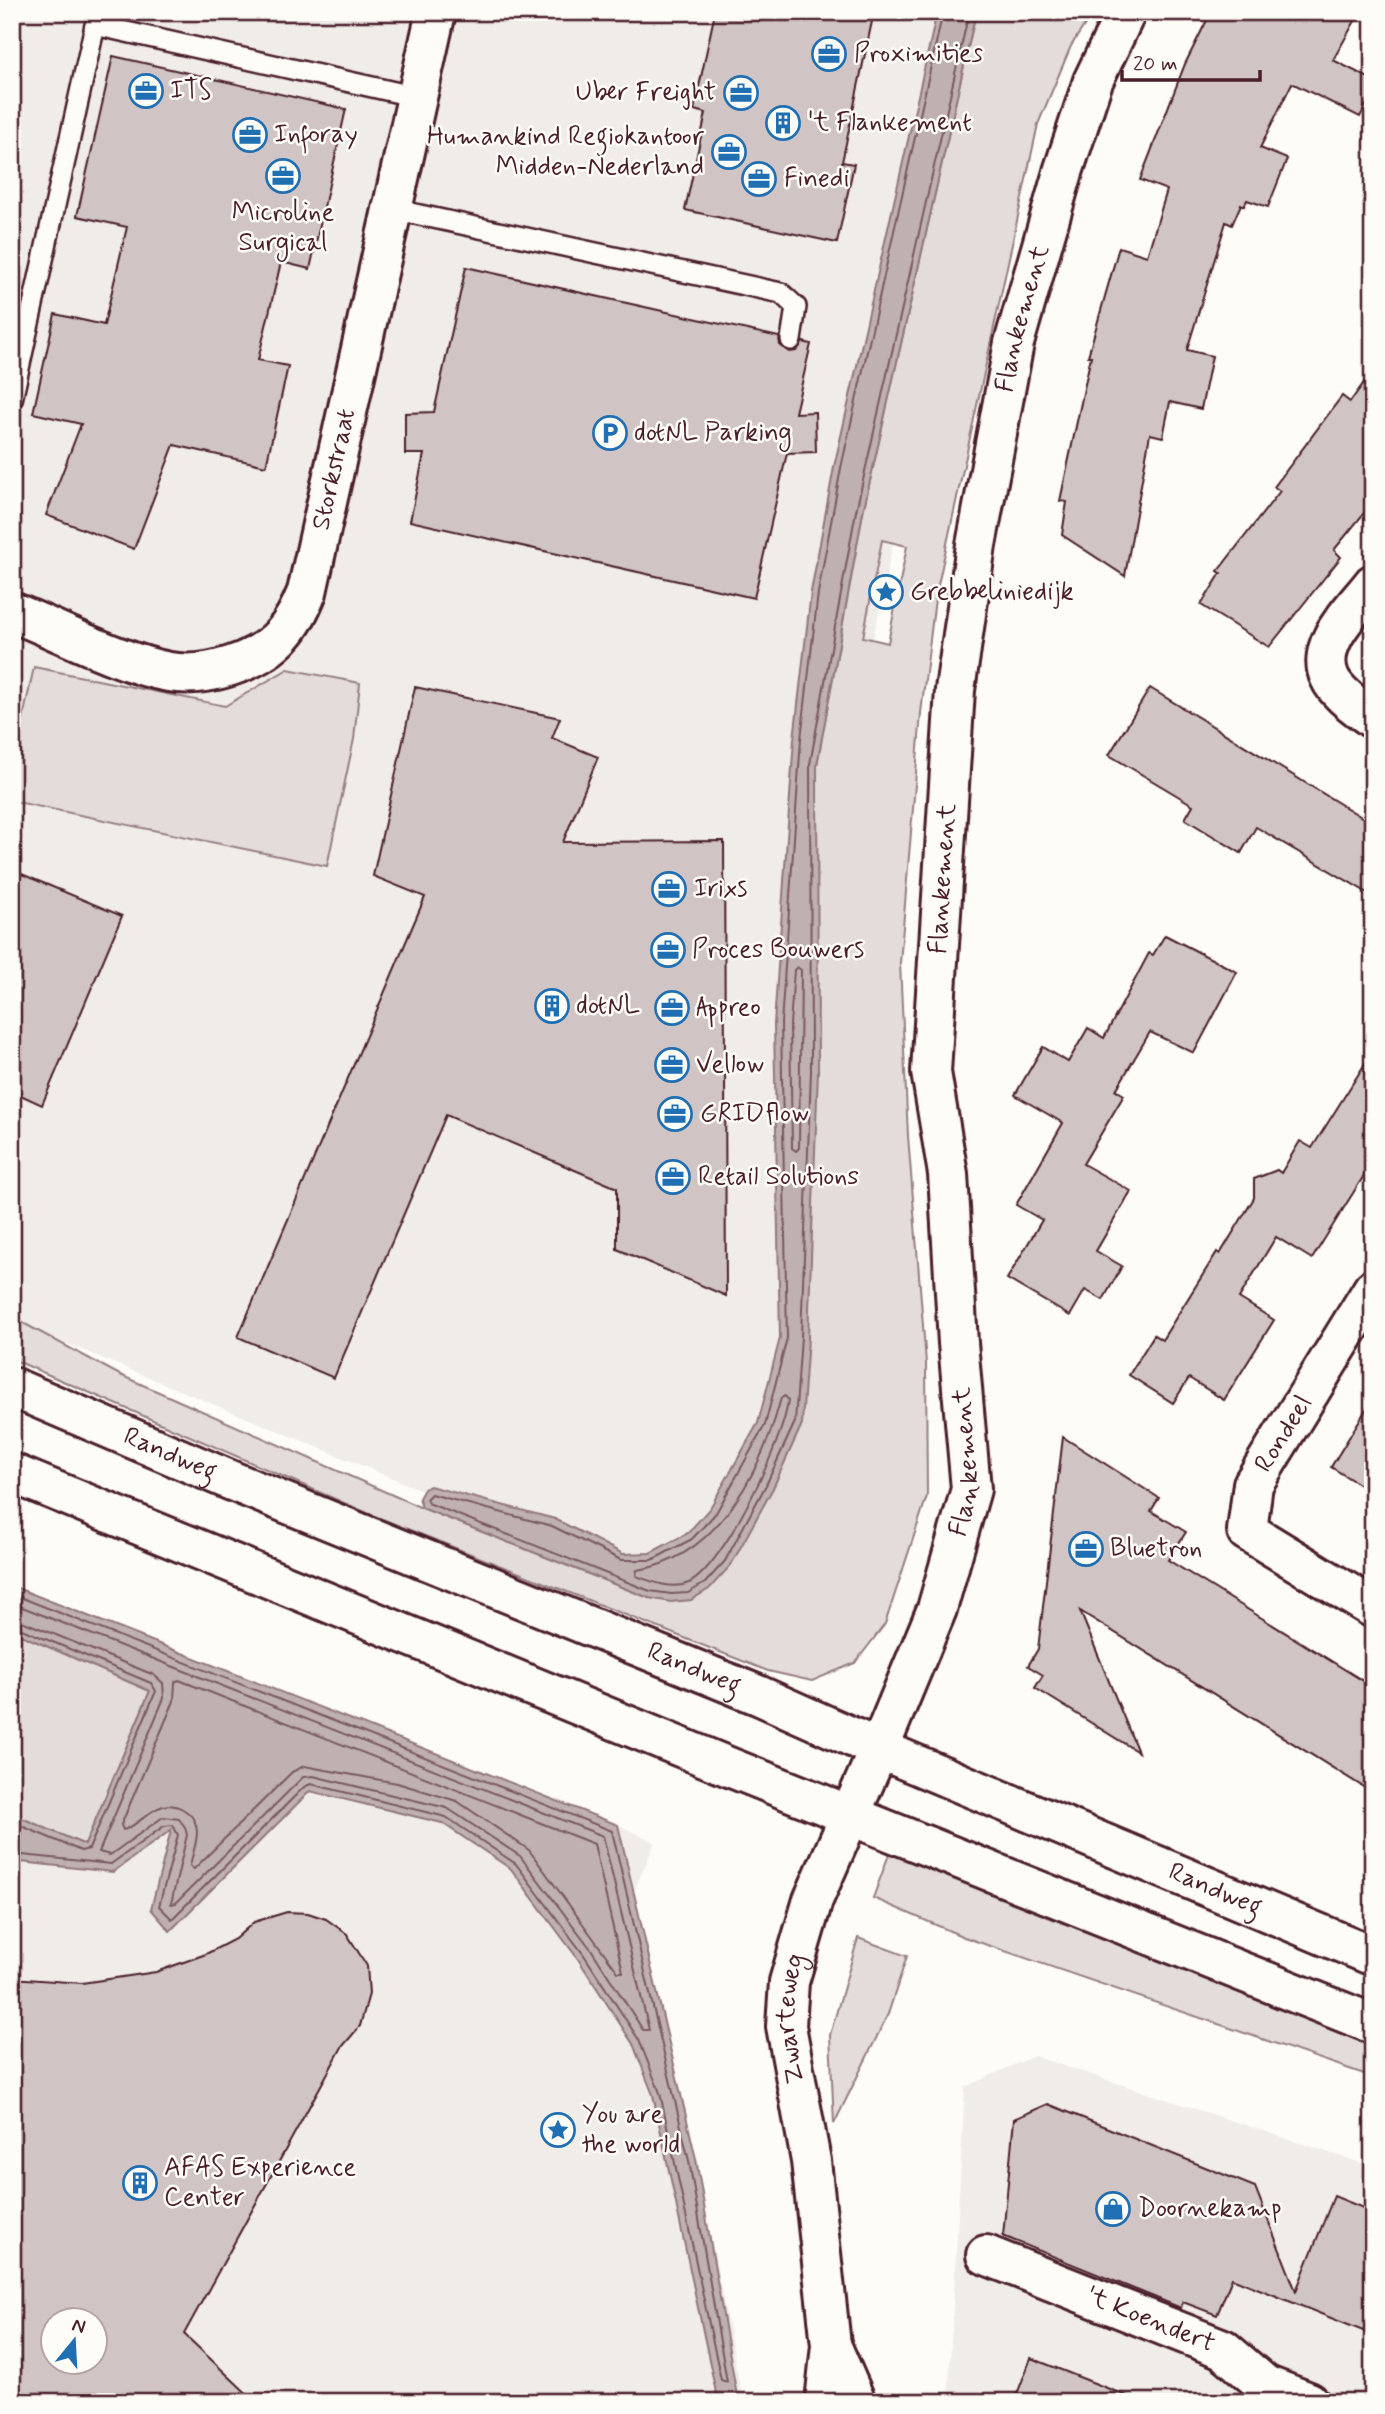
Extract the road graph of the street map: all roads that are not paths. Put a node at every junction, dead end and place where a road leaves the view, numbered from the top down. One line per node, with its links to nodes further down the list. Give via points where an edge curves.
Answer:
1 (436, 12): 3 (street, Storkstraat)
2 (1126, 12): 14 (street, Flankement, via 1089,94 1014,343 975,545 955,690 931,1072 948,1174 971,1489 937,1609)
3 (417, 97): 4 (street, Storkstraat); 6 (lane, via 95,25)
4 (392, 209): 5 (lane, via 781,293 796,307); 8 (street, Storkstraat, via 307,592 282,635 234,665 171,672)
5 (790, 340)
6 (12, 400)
7 (1373, 584): 9 (street, via 1337,629 1326,664 1330,679)
8 (12, 612)
9 (1373, 719)
10 (1373, 1289): 13 (street, Rondeel, via 1253,1485 1247,1531)
11 (12, 1387): 14 (street, Randweg)
12 (12, 1473): 15 (street)
13 (1373, 1608)
14 (879, 1749): 15 (street, Zwarteweg); 16 (street, Randweg)
15 (851, 1814): 17 (street); 19 (street, Zwarteweg, via 809,1913 789,1982 786,2026 811,2161)
16 (1373, 1956)
17 (1373, 2024)
18 (986, 2255): 22 (street, 't Koendert, via 1223,2349 1265,2385)
19 (831, 2345): 20 (street, Zwarteweg); 21 (street, Zwarteweg)
20 (825, 2402)
21 (856, 2402)
22 (1308, 2402)

